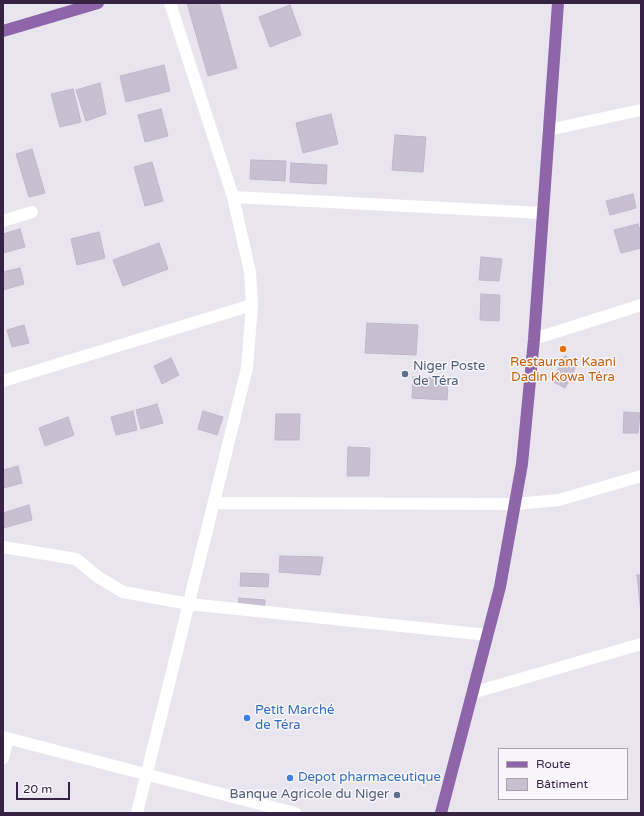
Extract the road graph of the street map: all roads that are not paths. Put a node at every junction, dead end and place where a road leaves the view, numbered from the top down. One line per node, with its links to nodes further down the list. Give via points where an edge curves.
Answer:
1 (98, 3): 4 (main road)
2 (170, 3): 8 (street)
3 (558, 3): 7 (main road)
4 (68, 7): 5 (main road)
5 (3, 31)
6 (641, 110): 7 (street)
7 (548, 130): 10 (main road)
8 (233, 196): 10 (street); 13 (street, via 250,272)
9 (32, 212): 11 (street)
10 (542, 213): 14 (main road)
11 (3, 221)
12 (641, 305): 14 (street)
13 (252, 306): 15 (street); 17 (street, via 247,368)
14 (534, 339): 18 (main road, via 522,464)
15 (3, 381)
16 (641, 476): 18 (street, via 559,500)
17 (214, 503): 18 (street); 20 (street)
18 (515, 504): 21 (main road, via 500,587)
19 (3, 547): 20 (street, via 76,559 98,577 123,592)
20 (189, 604): 21 (street); 26 (street)
21 (488, 635): 23 (main road)
22 (641, 644): 23 (street)
23 (472, 693): 29 (main road)
24 (6, 737): 25 (street); 26 (street)
25 (3, 758)
26 (148, 774): 27 (street); 28 (street)
27 (137, 813)
28 (295, 813)
29 (441, 813)

